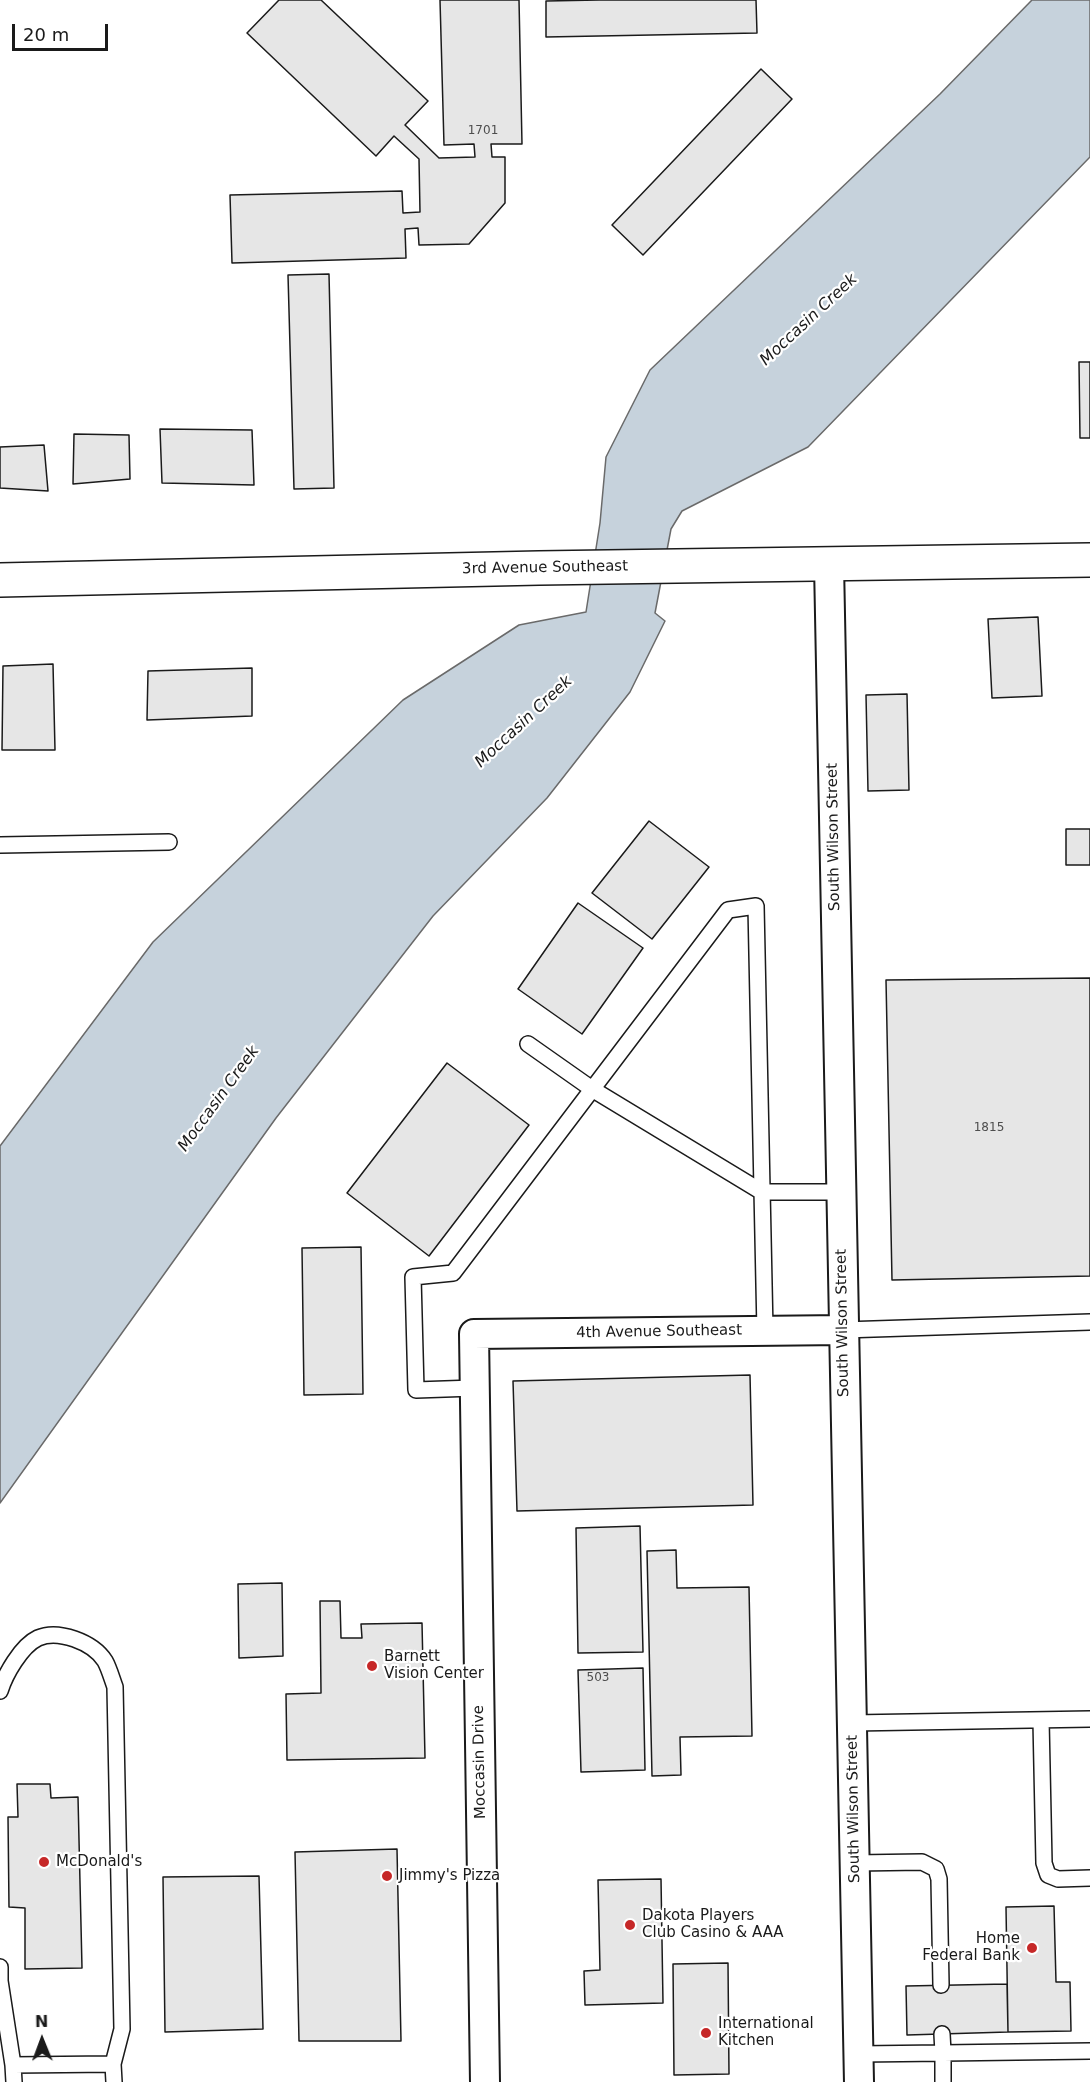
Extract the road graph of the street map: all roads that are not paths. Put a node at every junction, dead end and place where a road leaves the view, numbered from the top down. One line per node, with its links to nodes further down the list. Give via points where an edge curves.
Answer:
1 (1090, 560): 2 (street, 3rd Avenue Southeast)
2 (829, 564): 3 (street, 3rd Avenue Southeast); 9 (street, South Wilson Street)
3 (0, 580)
4 (169, 842): 5 (lane)
5 (0, 845)
6 (528, 1044): 7 (lane)
7 (592, 1089): 8 (lane); 8 (lane, via 728,910 756,906); 14 (lane, via 453,1273 414,1277 416,1390)
8 (762, 1192): 9 (lane); 12 (lane)
9 (841, 1192): 11 (street, South Wilson Street)
10 (1090, 1322): 11 (lane)
11 (843, 1330): 12 (street, 4th Avenue Southeast); 18 (street, South Wilson Street)
12 (765, 1331): 13 (street, 4th Avenue Southeast)
13 (474, 1334): 14 (street, Moccasin Drive)
14 (474, 1388): 31 (street, Moccasin Drive)
15 (0, 1691): 26 (lane, via 5,1675 22,1652 38,1638 63,1635 87,1644 104,1660 115,1687 122,2029)
16 (1090, 1719): 17 (lane)
17 (1041, 1720): 18 (lane); 20 (lane, via 1044,1863 1048,1875 1058,1879)
18 (852, 1723): 19 (street, South Wilson Street)
19 (855, 1863): 22 (lane, via 922,1862 936,1869); 28 (street, South Wilson Street)
20 (1090, 1878)
21 (0, 1967): 27 (lane)
22 (941, 1985)
23 (942, 2034): 25 (lane)
24 (1090, 2051): 25 (lane)
25 (943, 2053): 28 (lane); 32 (lane)
26 (113, 2064): 27 (lane); 30 (lane)
27 (13, 2065): 29 (lane)
28 (859, 2068)
29 (14, 2082)
30 (114, 2082)
31 (485, 2082)
32 (943, 2082)

